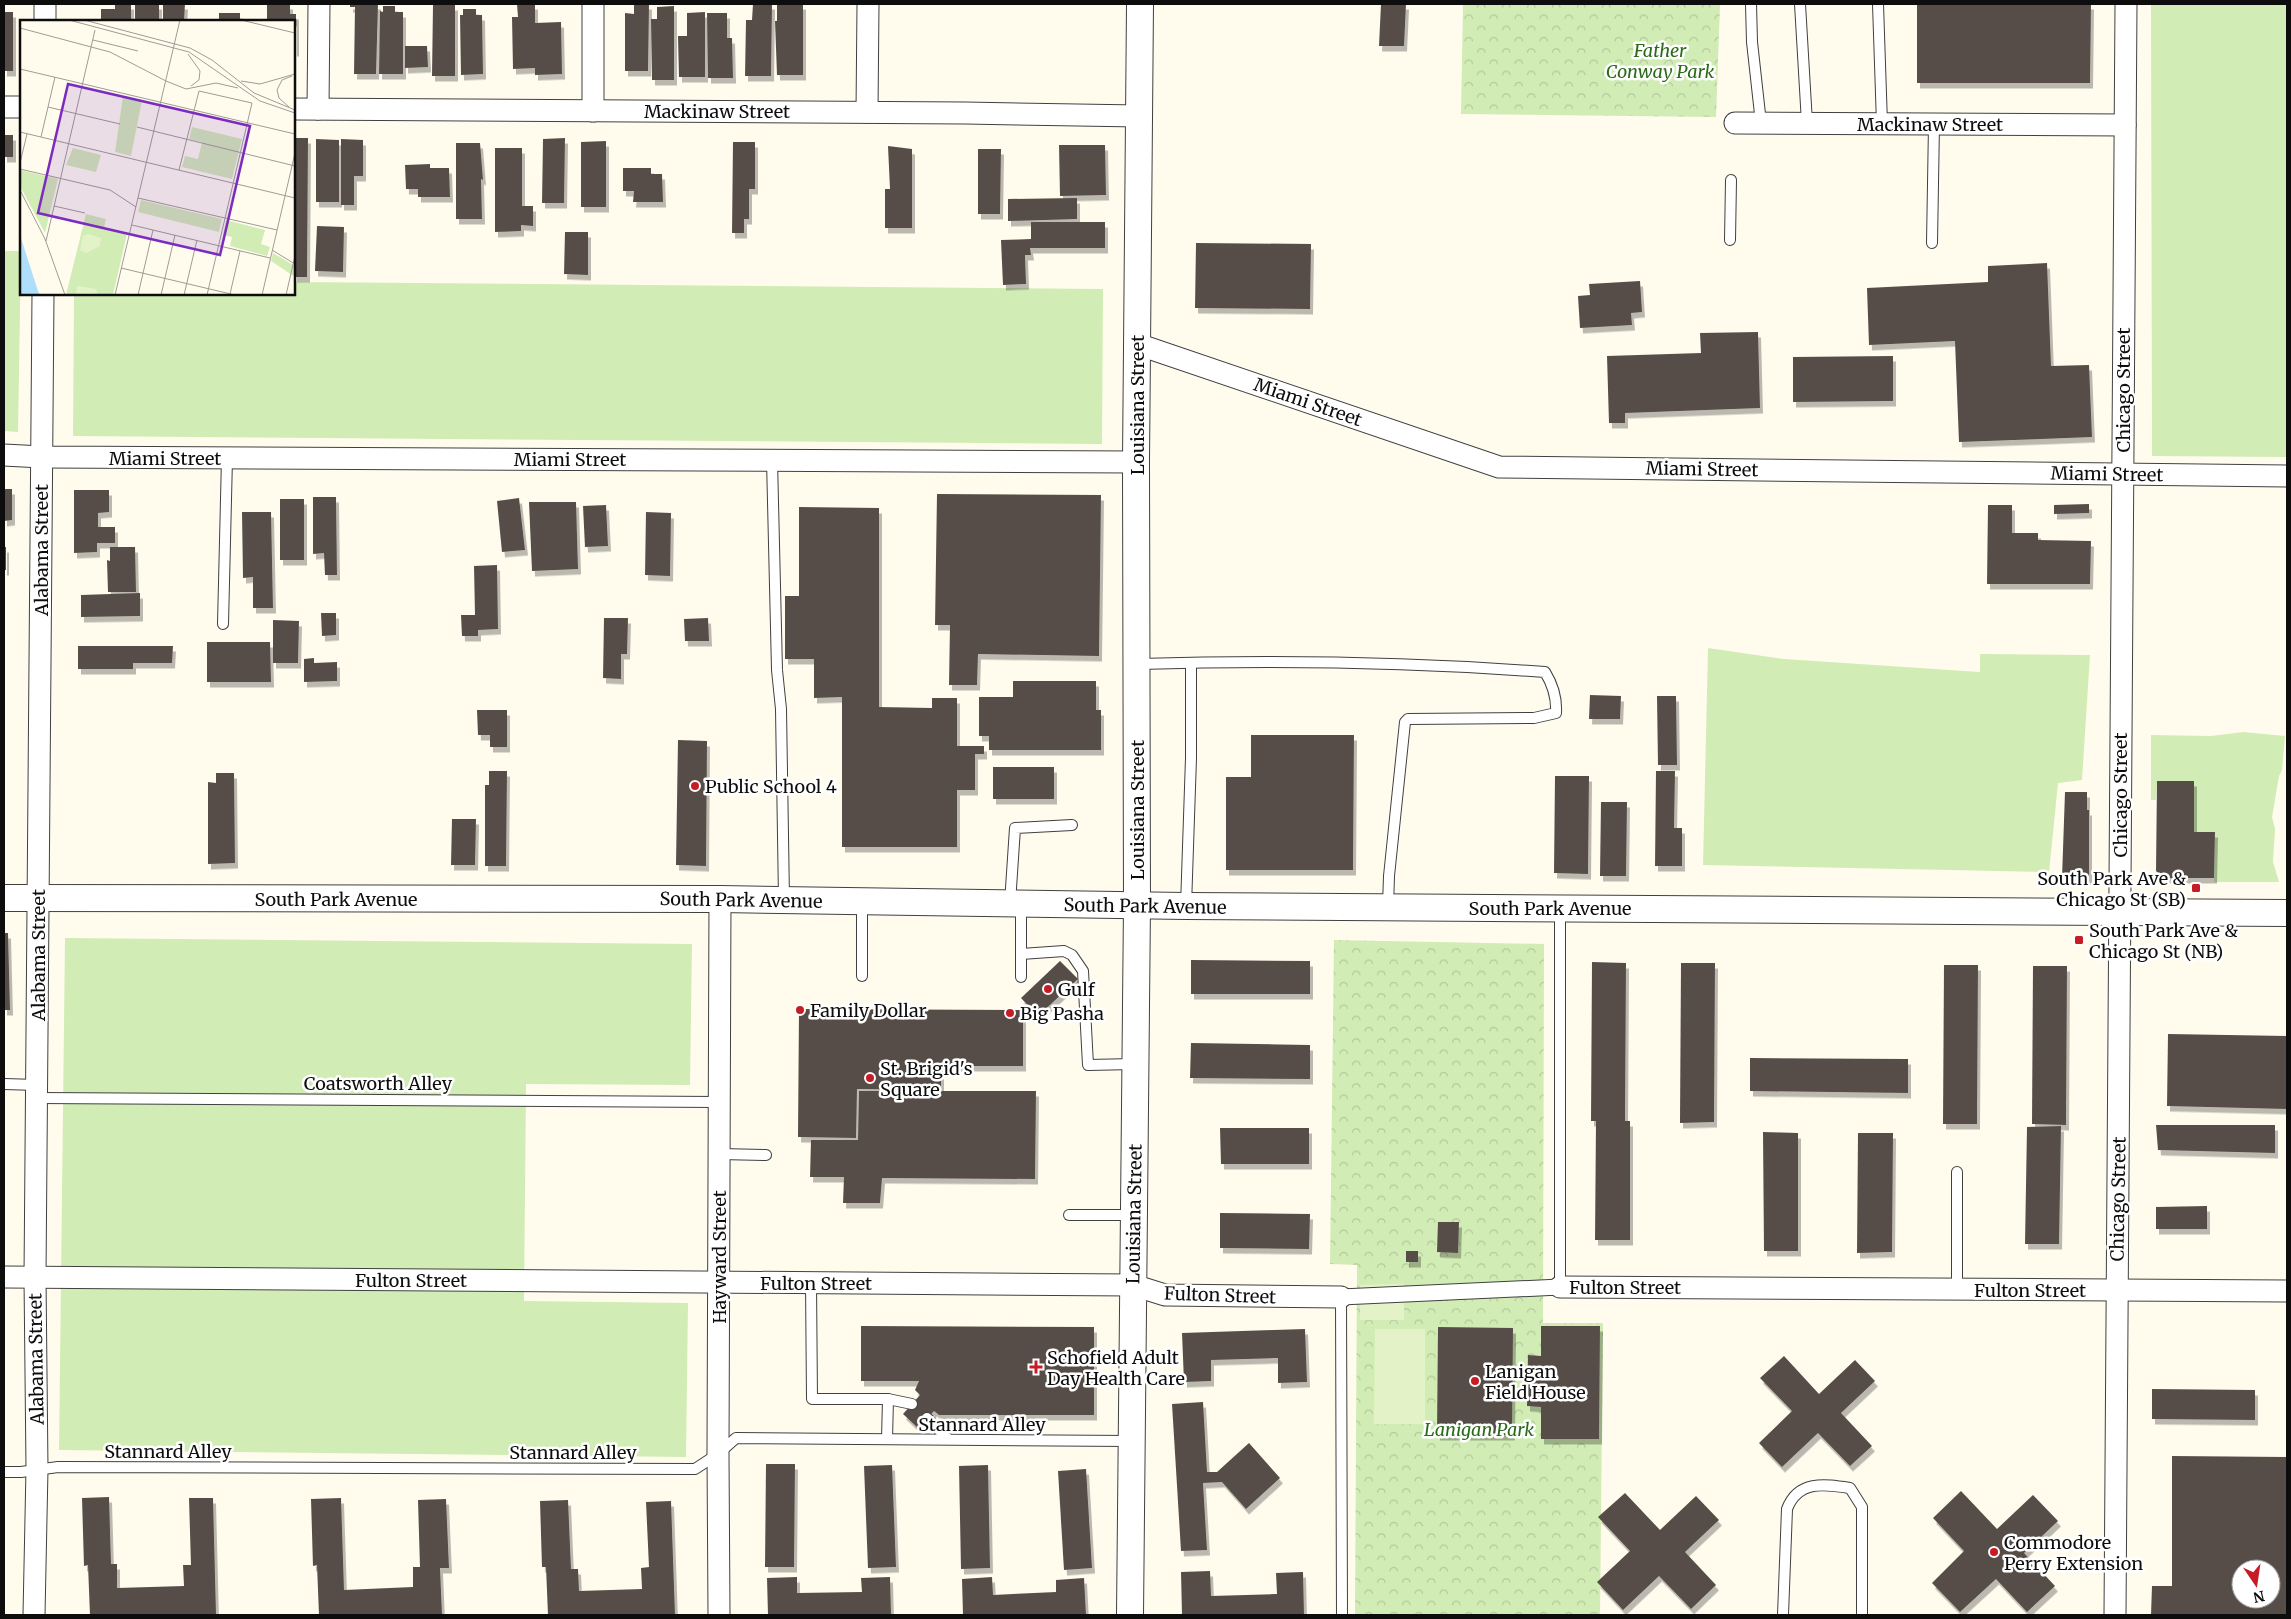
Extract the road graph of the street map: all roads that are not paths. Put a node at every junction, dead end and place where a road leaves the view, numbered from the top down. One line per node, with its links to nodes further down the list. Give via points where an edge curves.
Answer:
1 (45, 4): 10 (street)
2 (319, 4): 14 (street)
3 (593, 4): 15 (street)
4 (868, 4): 16 (street)
5 (1140, 4): 17 (street, Louisiana Street)
6 (1751, 4): 19 (lane)
7 (1800, 4): 20 (lane)
8 (1878, 4): 21 (lane)
9 (2126, 4): 23 (street, Chicago Street)
10 (44, 20)
11 (4, 107): 12 (street)
12 (20, 107)
13 (295, 109): 14 (street, Mackinaw Street)
14 (318, 109): 15 (street, Mackinaw Street)
15 (593, 111): 16 (street, Mackinaw Street)
16 (867, 112): 17 (street, Mackinaw Street)
17 (1139, 116): 28 (street, Louisiana Street)
18 (1735, 123): 19 (street, Mackinaw Street)
19 (1760, 123): 20 (street, Mackinaw Street)
20 (1807, 124): 21 (street, Mackinaw Street)
21 (1882, 124): 22 (street, Mackinaw Street)
22 (1934, 124): 23 (street, Mackinaw Street); 26 (lane)
23 (2125, 125): 34 (street, Chicago Street)
24 (1731, 180): 25 (lane)
25 (1730, 240)
26 (1932, 243)
27 (43, 295): 30 (street, Alabama Street)
28 (1137, 344): 33 (street, Louisiana Street); 34 (street, Miami Street, via 1499,467)
29 (4, 455): 30 (street, Miami Street)
30 (42, 457): 31 (street, Miami Street); 41 (street, Alabama Street)
31 (226, 458): 32 (street, Miami Street); 36 (lane)
32 (772, 460): 33 (street, Miami Street); 43 (lane)
33 (1136, 462): 38 (street, Louisiana Street)
34 (2122, 474): 35 (street, Miami Street); 50 (street, Chicago Street)
35 (2287, 476)
36 (223, 624)
37 (1191, 662): 38 (lane); 47 (lane); 48 (lane, via 1259,661 1545,672 1557,700 1556,713 1534,718 1408,719 1405,722)
38 (1138, 664): 46 (street, Louisiana Street)
39 (1072, 825): 45 (lane, via 1015,828)
40 (4, 898): 41 (street, South Park Avenue)
41 (38, 898): 42 (street, South Park Avenue); 57 (street, Alabama Street)
42 (720, 899): 43 (street, South Park Avenue); 58 (street, Hayward Street)
43 (784, 900): 44 (street, South Park Avenue)
44 (862, 903): 45 (street, South Park Avenue); 53 (lane)
45 (1015, 904): 46 (street, South Park Avenue); 52 (lane)
46 (1137, 906): 47 (street, South Park Avenue); 55 (street, Louisiana Street)
47 (1186, 906): 48 (street, South Park Avenue)
48 (1388, 907): 49 (street, South Park Avenue)
49 (1560, 908): 50 (street, South Park Avenue); 69 (lane)
50 (2120, 912): 51 (street, South Park Avenue); 71 (street, Chicago Street)
51 (2287, 913)
52 (1021, 954): 54 (lane); 55 (lane, via 1064,951 1072,955 1083,971 1088,1065)
53 (862, 976)
54 (1021, 977)
55 (1135, 1064): 63 (street, Louisiana Street)
56 (4, 1084): 57 (lane, Coatsworth Alley)
57 (37, 1092): 58 (lane, Coatsworth Alley); 65 (street, Alabama Street)
58 (719, 1102): 59 (street, Hayward Street)
59 (720, 1154): 60 (lane); 66 (street, Hayward Street)
60 (766, 1156)
61 (1957, 1172): 70 (lane)
62 (1070, 1215): 63 (lane)
63 (1134, 1215): 68 (street, Louisiana Street)
64 (4, 1278): 65 (street, Fulton Street)
65 (34, 1278): 66 (street, Fulton Street); 81 (street, Alabama Street)
66 (719, 1282): 67 (street, Fulton Street); 80 (street, Hayward Street)
67 (811, 1283): 68 (street, Fulton Street); 74 (lane, via 812,1399)
68 (1133, 1285): 73 (street, Fulton Street, via 1165,1295); 79 (street, Louisiana Street)
69 (1560, 1286): 70 (street, Fulton Street); 73 (street, Fulton Street)
70 (1957, 1289): 71 (street, Fulton Street)
71 (2117, 1290): 72 (street, Fulton Street); 89 (street, Chicago Street)
72 (2287, 1291)
73 (1341, 1297): 86 (lane)
74 (888, 1399): 75 (lane); 77 (lane)
75 (912, 1404)
76 (927, 1418): 78 (lane)
77 (887, 1439): 78 (lane, Stannard Alley); 80 (lane, Stannard Alley, via 736,1438)
78 (948, 1439): 79 (lane, Stannard Alley)
79 (1132, 1441): 85 (street, Louisiana Street)
80 (718, 1454): 81 (lane, Stannard Alley, via 695,1469 58,1466); 84 (street, Hayward Street)
81 (38, 1470): 82 (lane, Stannard Alley); 83 (street, Alabama Street)
82 (4, 1472)
83 (34, 1615)
84 (719, 1615)
85 (1130, 1615)
86 (1342, 1615)
87 (1784, 1615): 88 (lane, via 1787,1509 1792,1497 1809,1487 1825,1484 1850,1488 1862,1507)
88 (1862, 1615)
89 (2115, 1615)

